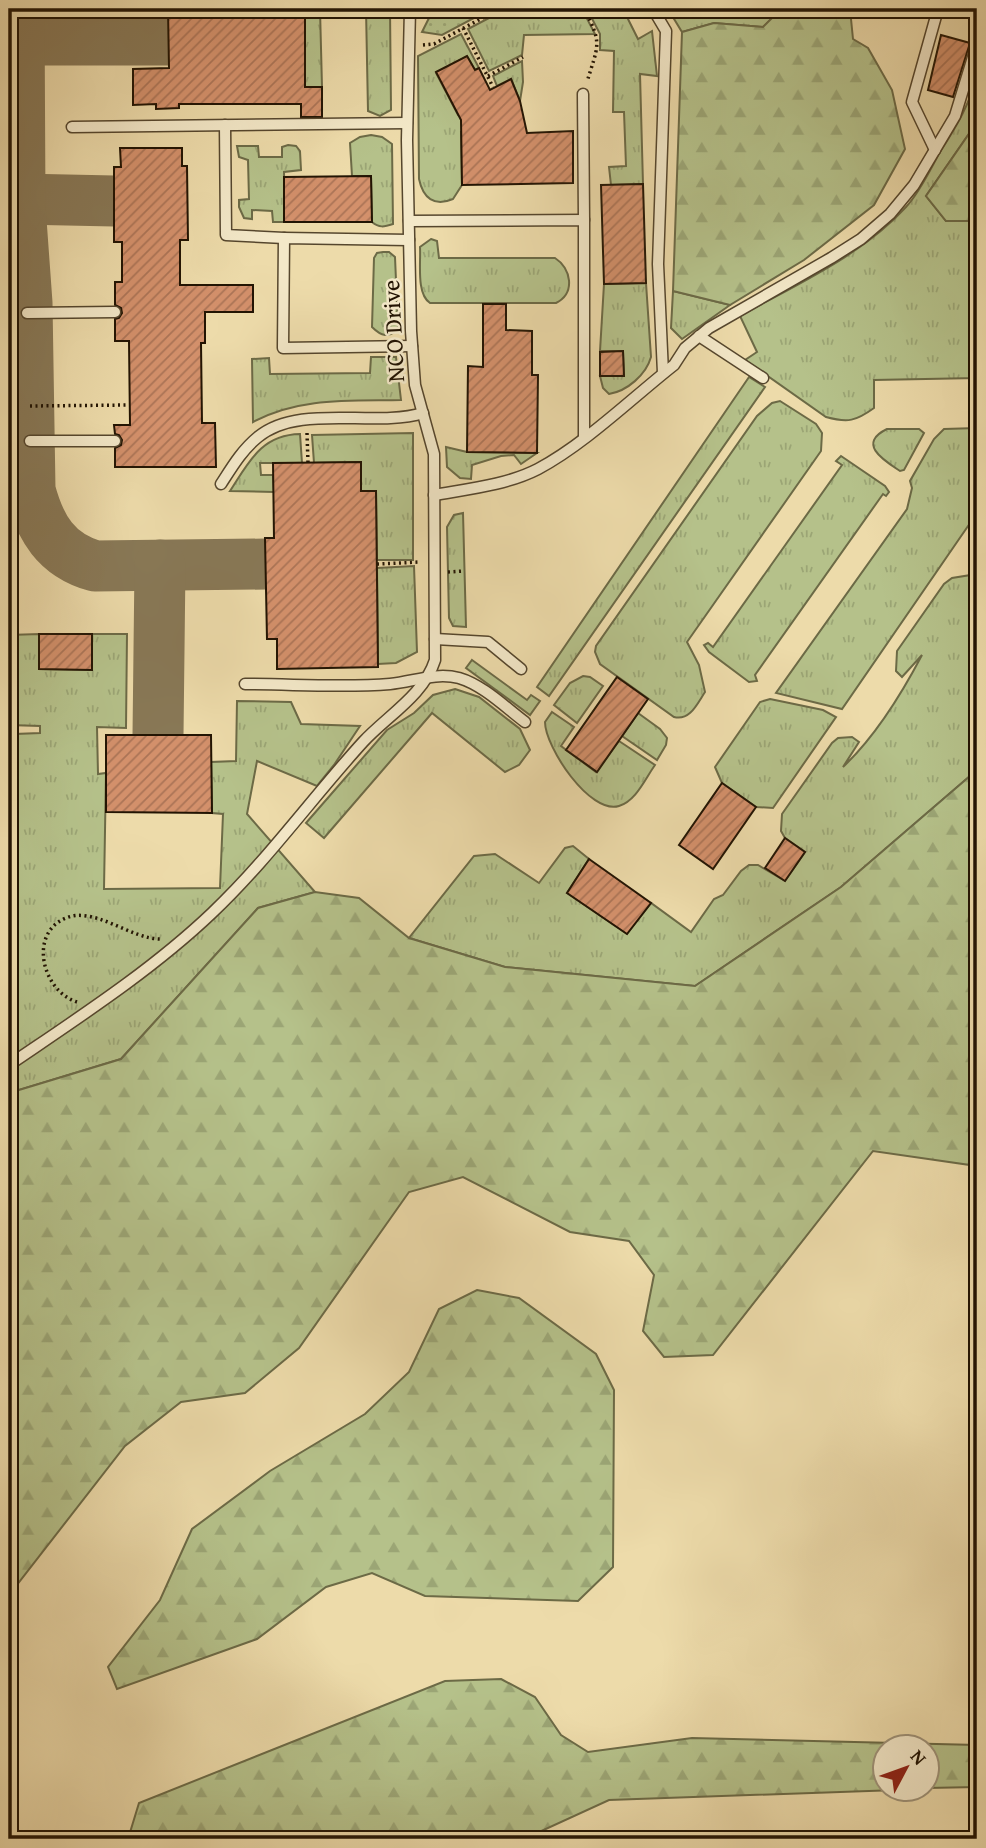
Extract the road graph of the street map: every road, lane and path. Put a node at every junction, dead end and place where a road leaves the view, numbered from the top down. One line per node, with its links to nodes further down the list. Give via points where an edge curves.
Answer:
1 (410, 9): 10 (lane, NCO Drive)
2 (499, 9): 8 (path)
3 (584, 9): 14 (path, via 598,34)
4 (653, 9): 27 (lane, via 666,31 658,264)
5 (937, 9): 18 (lane, via 912,102)
6 (964, 9): 7 (lane)
7 (977, 13)
8 (463, 28): 10 (path, via 434,44); 12 (path)
9 (977, 44): 18 (lane, via 955,116)
10 (408, 47): 15 (lane, NCO Drive)
11 (523, 57): 12 (path)
12 (488, 76): 13 (path)
13 (493, 87)
14 (583, 94): 19 (lane)
15 (407, 123): 16 (lane); 20 (lane, NCO Drive)
16 (225, 125): 17 (lane); 21 (lane, via 226,235)
17 (72, 127)
18 (935, 150): 25 (lane, via 890,214 861,239)
19 (584, 220): 20 (lane); 33 (lane)
20 (408, 221): 22 (lane, NCO Drive)
21 (284, 238): 22 (lane); 26 (lane, via 283,348)
22 (409, 240): 26 (lane, NCO Drive)
23 (115, 312): 24 (lane)
24 (27, 313)
25 (699, 336): 27 (lane); 28 (lane)
26 (412, 346): 31 (lane, NCO Drive, via 415,386)
27 (663, 373): 33 (lane)
28 (763, 379)
29 (130, 405): 30 (path)
30 (30, 406)
31 (424, 413): 32 (lane); 38 (lane, NCO Drive, via 434,454)
32 (307, 420): 36 (path); 37 (lane, via 260,435)
33 (584, 437): 38 (lane, via 536,470 486,486)
34 (30, 440): 35 (lane)
35 (115, 441)
36 (308, 463)
37 (221, 484)
38 (434, 495): 39 (lane, NCO Drive)
39 (435, 562): 40 (path); 41 (lane, NCO Drive)
40 (377, 564)
41 (435, 644): 42 (lane, via 488,642); 43 (lane, NCO Drive)
42 (520, 669)
43 (430, 676): 44 (lane, via 388,684); 45 (lane, via 461,678); 46 (lane, via 364,742 213,913)
44 (245, 684)
45 (525, 722)
46 (190, 932): 47 (lane); 47 (path, via 154,939 85,916 68,917 55,926 46,940 44,962 50,982 70,1000)
47 (100, 1002): 48 (lane)
48 (9, 1065)

